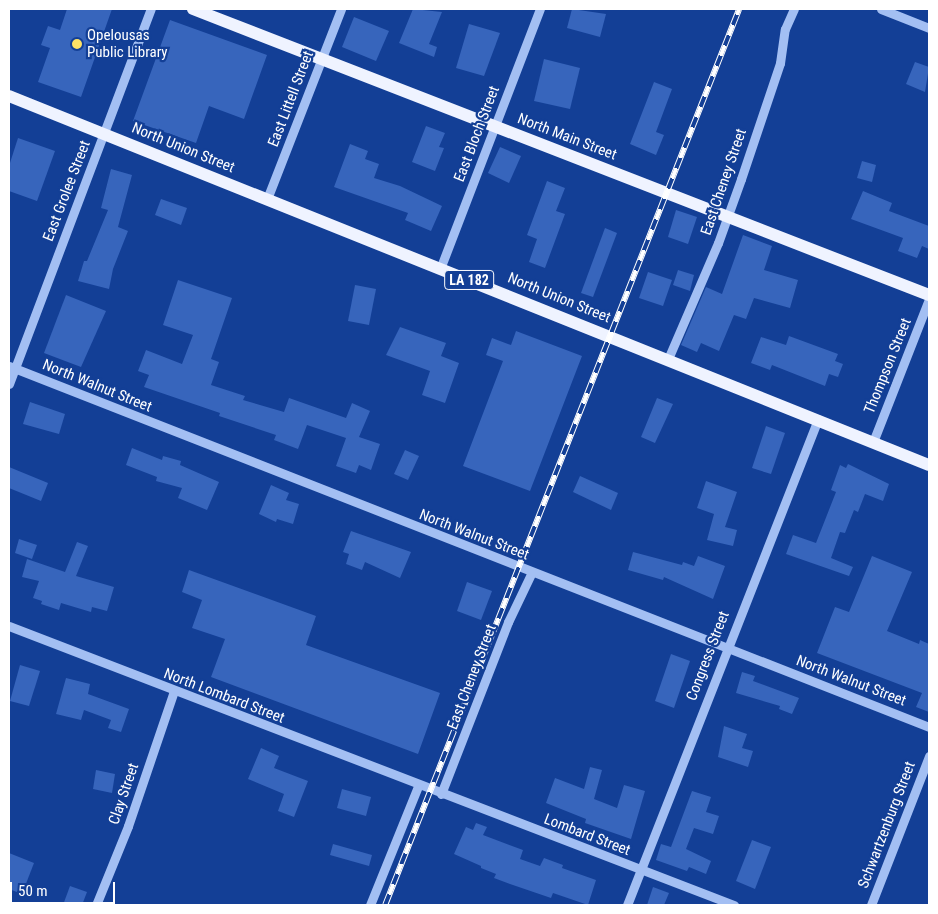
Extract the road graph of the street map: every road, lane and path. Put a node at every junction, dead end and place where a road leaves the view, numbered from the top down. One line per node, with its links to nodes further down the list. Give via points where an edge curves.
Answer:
1 (151, 9): 11 (street, East Grolee Street)
2 (193, 9): 8 (main road, North Main Street)
3 (341, 9): 8 (street, East Littell Street)
4 (540, 9): 10 (street, East Bloch Street)
5 (794, 9): 13 (street, East Cheney Street, via 785,29 780,63)
6 (881, 9): 7 (street)
7 (929, 28)
8 (321, 60): 10 (main road, North Main Street); 12 (street, East Littell Street)
9 (9, 96): 11 (main road, North Union Street / LA 182)
10 (495, 126): 13 (main road, North Main Street); 14 (street, East Bloch Street)
11 (104, 133): 12 (main road, North Union Street / LA 182); 18 (street, East Grolee Street)
12 (267, 199): 14 (main road, North Union Street / LA 182)
13 (726, 217): 15 (main road, North Main Street); 17 (street, East Cheney Street)
14 (440, 268): 17 (main road, North Union Street / LA 182)
15 (929, 294)
16 (929, 300): 21 (street, Thompson Street)
17 (668, 359): 20 (main road, North Union Street / LA 182)
18 (12, 367): 19 (street, East Grolee Street); 23 (street, North Walnut Street)
19 (9, 384)
20 (818, 419): 21 (main road, North Union Street / LA 182); 25 (street, Congress Street)
21 (873, 442): 22 (main road, North Union Street / LA 182)
22 (929, 465)
23 (532, 572): 25 (street, North Walnut Street); 31 (street, East Cheney Street, via 508,622)
24 (9, 626): 26 (street, North Lombard Street)
25 (726, 648): 27 (street, North Walnut Street); 32 (street, Congress Street)
26 (174, 691): 29 (street, North Lombard Street); 33 (street, Clay Street, via 128,826)
27 (929, 727)
28 (929, 756): 37 (street, Schwartzenburg Street)
29 (418, 786): 30 (street, North Lombard Street); 34 (street)
30 (431, 790): 31 (street, Lombard Street)
31 (441, 794): 32 (street, Lombard Street)
32 (641, 870): 35 (street, Congress Street); 36 (street, Lombard Street)
33 (96, 905)
34 (370, 905)
35 (628, 905)
36 (734, 905)
37 (871, 905)

